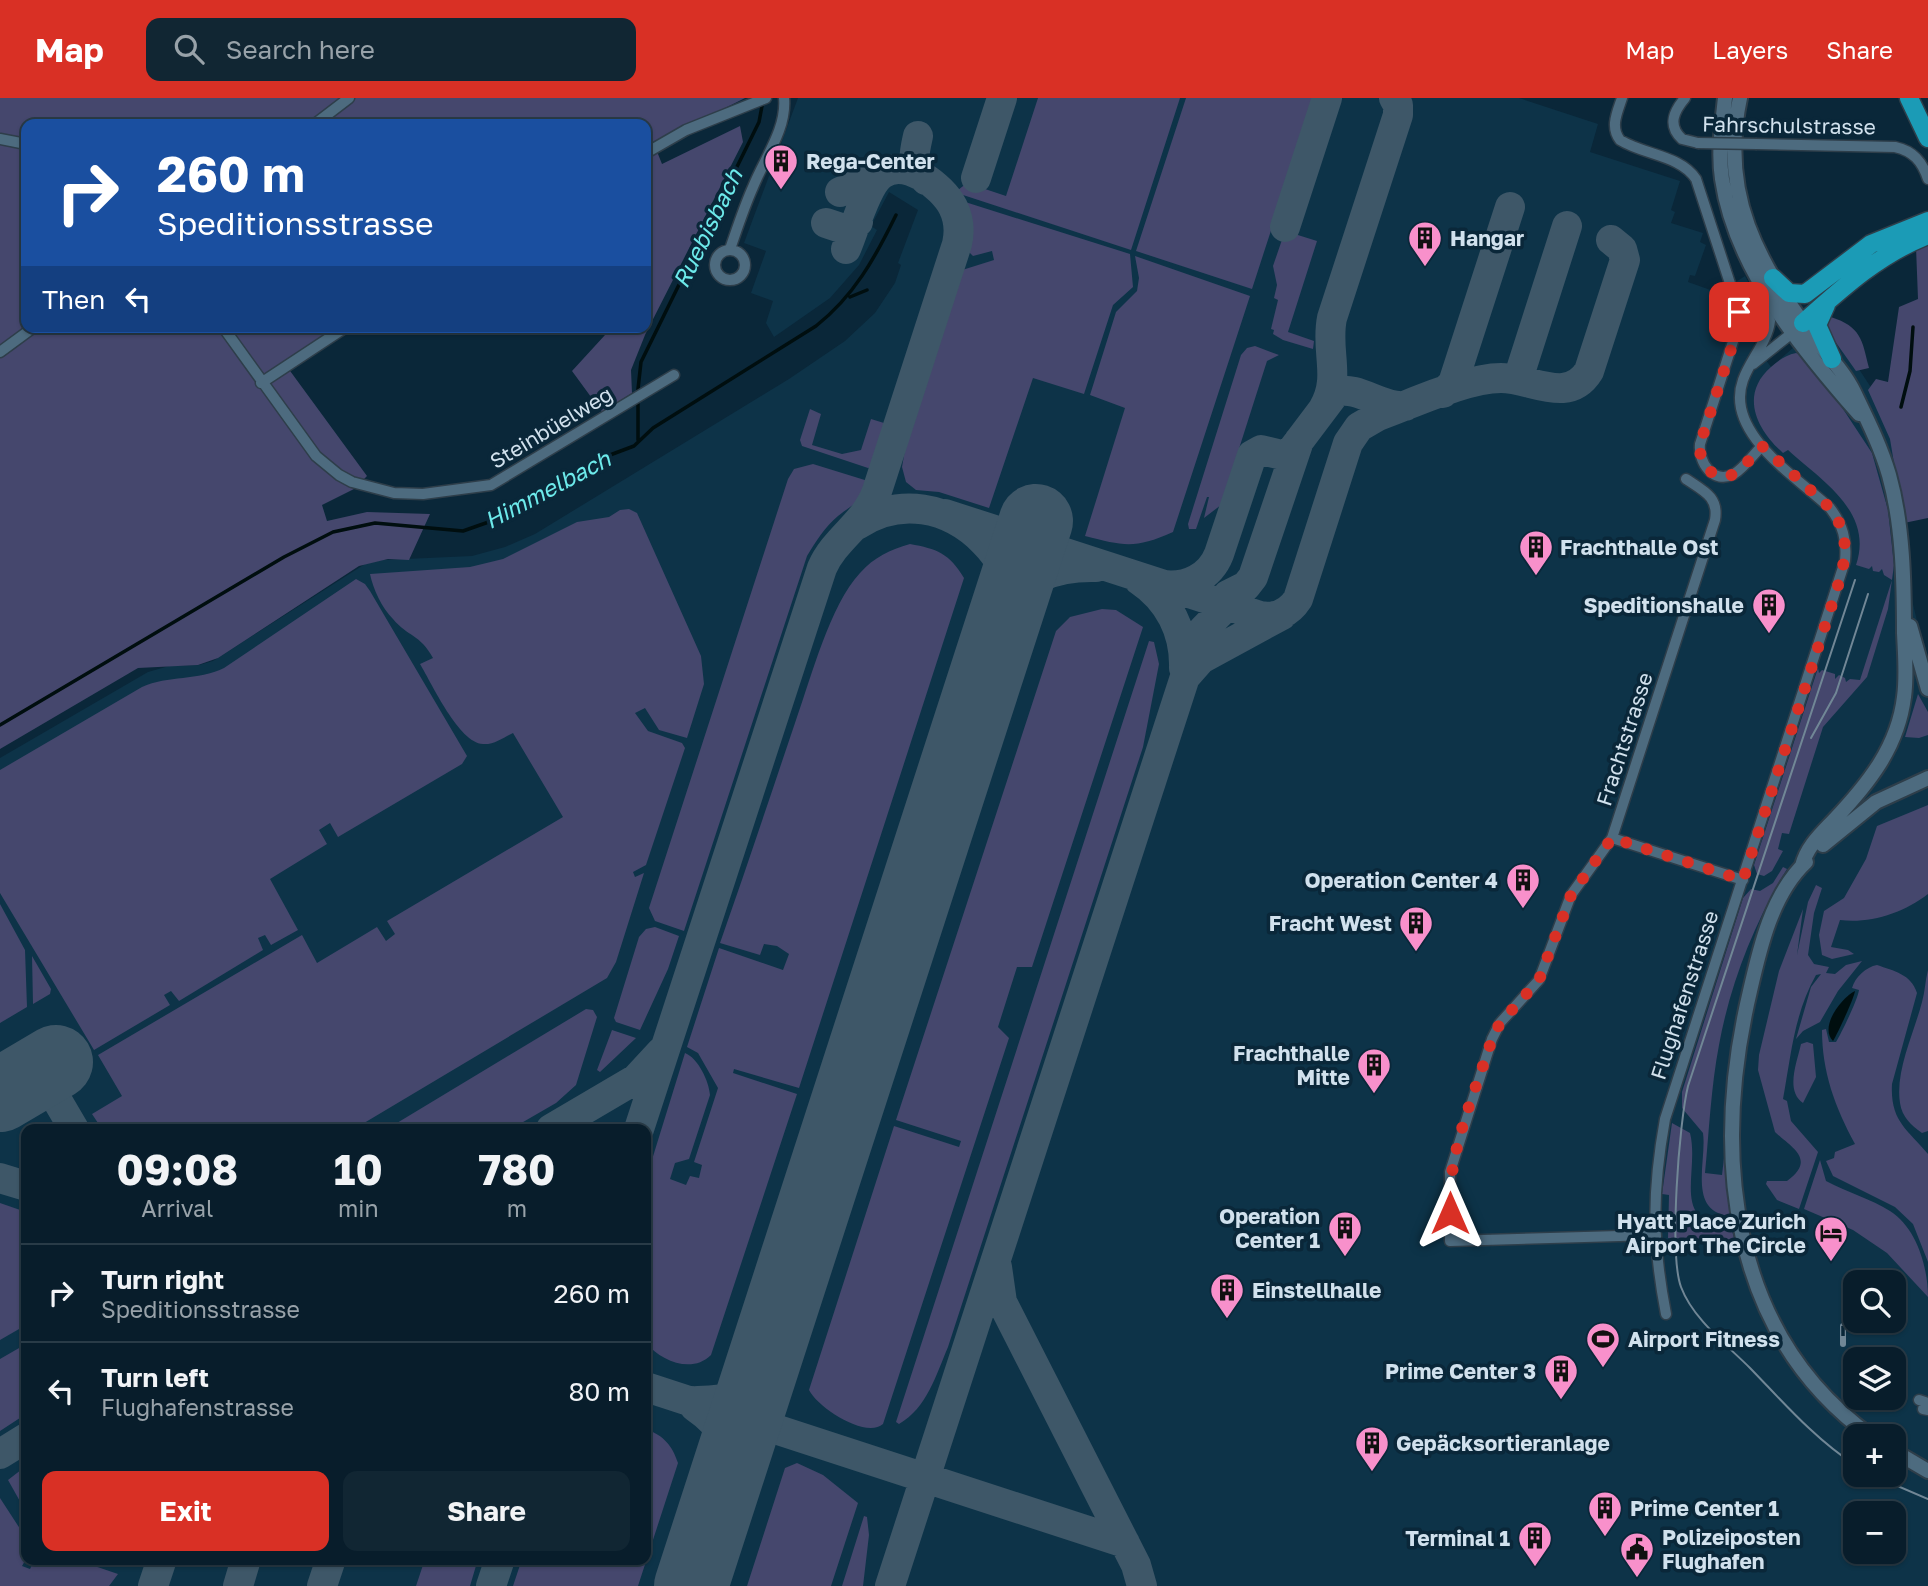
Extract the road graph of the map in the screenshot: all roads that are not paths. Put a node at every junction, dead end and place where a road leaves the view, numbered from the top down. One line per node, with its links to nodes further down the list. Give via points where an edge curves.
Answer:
1 (349, 98): 11 (street)
2 (766, 98): 15 (street, via 686,130)
3 (784, 98): 19 (street, via 777,134)
4 (1622, 98): 35 (street, via 1615,124 1620,140 1675,162 1696,179 1738,308 1738,326 1700,444 1702,463 1711,472 1730,475)
5 (1685, 98): 16 (street, Fahrschulstrasse, bridge, via 1674,118 1674,129 1682,139 1895,147 1914,155)
6 (1725, 98): 20 (main road, Flughafenstrasse, via 1721,176 1731,220)
7 (1740, 98): 22 (main road, via 1733,158 1738,195 1751,235)
8 (1909, 98): 12 (highway)
9 (1921, 98): 10 (highway)
10 (1928, 117)
11 (322, 119)
12 (1928, 138)
13 (0, 139): 14 (street)
14 (21, 143)
15 (651, 150)
16 (1928, 179)
17 (1928, 221): 21 (highway, via 1871,244)
18 (1928, 235): 23 (highway, via 1874,262)
19 (730, 250)
20 (1755, 274): 24 (main road, Flughafenstrasse); 28 (street, Flughafenstrasse, via 1759,296 1770,316)
21 (1830, 277): 22 (highway, via 1809,292 1797,294 1784,290); 24 (highway)
22 (1773, 278): 24 (main road)
23 (1830, 299): 24 (highway); 30 (highway, via 1817,325)
24 (1795, 322): 28 (street, Flughafenstrasse); 30 (main road); 31 (street); 34 (main road, via 1831,382)
25 (26, 333): 29 (street)
26 (227, 333): 33 (street, Steinbüelweg)
27 (337, 333): 33 (street)
28 (1761, 345): 31 (street, Flughafenstrasse)
29 (0, 352)
30 (1832, 359): 34 (main road, via 1853,389)
31 (1749, 367): 35 (street, Flughafenstrasse, via 1740,405 1749,432)
32 (674, 375): 33 (street, Steinbüelweg, via 491,485 423,494 365,487 328,467)
33 (261, 383)
34 (1867, 423): 37 (main road, via 1890,477)
35 (1762, 446): 42 (street, Flughafenstrasse, via 1830,508 1847,547 1842,575)
36 (1686, 479): 40 (street, Frachtstrasse, via 1713,498 1715,520)
37 (1905, 601): 38 (main road); 41 (main road, via 1904,697 1891,744 1863,788 1811,845)
38 (1928, 689)
39 (1928, 778): 41 (main road, via 1865,810)
40 (1612, 838): 42 (street); 43 (street, Frachtstrasse, via 1571,895 1539,980 1500,1023 1492,1039 1450,1172 1450,1241)
41 (1802, 866): 47 (main road, via 1765,935 1740,1033 1732,1105 1733,1172 1746,1256 1768,1315 1829,1402)
42 (1743, 880): 43 (street, Flughafenstrasse, via 1665,1119 1655,1184)
43 (1654, 1235): 44 (street, Flughafenstrasse)
44 (1666, 1314)
45 (1919, 1400): 46 (street)
46 (1928, 1410)
47 (1856, 1424)
48 (1906, 1458): 49 (main road)
49 (1928, 1471)

